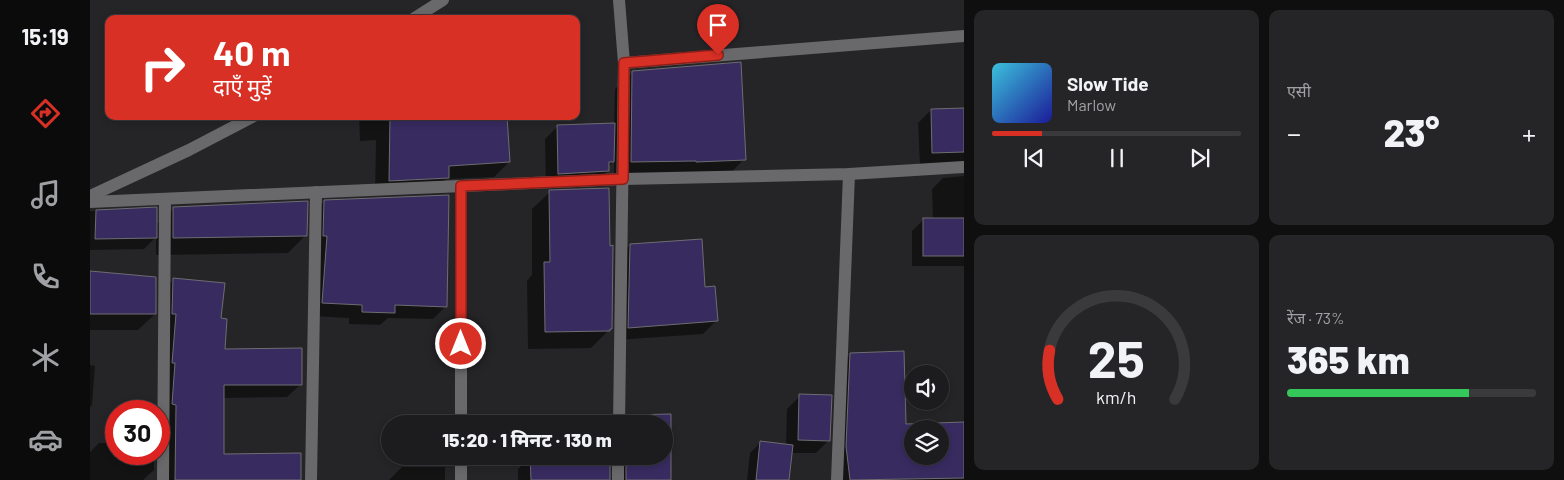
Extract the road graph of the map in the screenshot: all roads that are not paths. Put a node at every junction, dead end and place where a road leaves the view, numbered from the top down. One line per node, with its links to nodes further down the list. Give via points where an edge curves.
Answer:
1 (443, 0): 3 (street)
2 (619, 0): 5 (street)
3 (419, 15)
4 (964, 36): 5 (street)
5 (624, 63): 9 (street)
6 (246, 120): 12 (street)
7 (964, 167): 8 (street)
8 (849, 174): 9 (street); 23 (street)
9 (623, 179): 10 (street); 16 (street)
10 (461, 186): 11 (street); 15 (street)
11 (316, 192): 13 (street); 20 (street)
12 (90, 196)
13 (165, 199): 14 (street); 19 (street)
14 (90, 202)
15 (461, 415)
16 (619, 415)
17 (461, 465): 21 (street)
18 (618, 465): 22 (street)
19 (163, 480)
20 (311, 480)
21 (461, 480)
22 (618, 480)
23 (837, 480)

